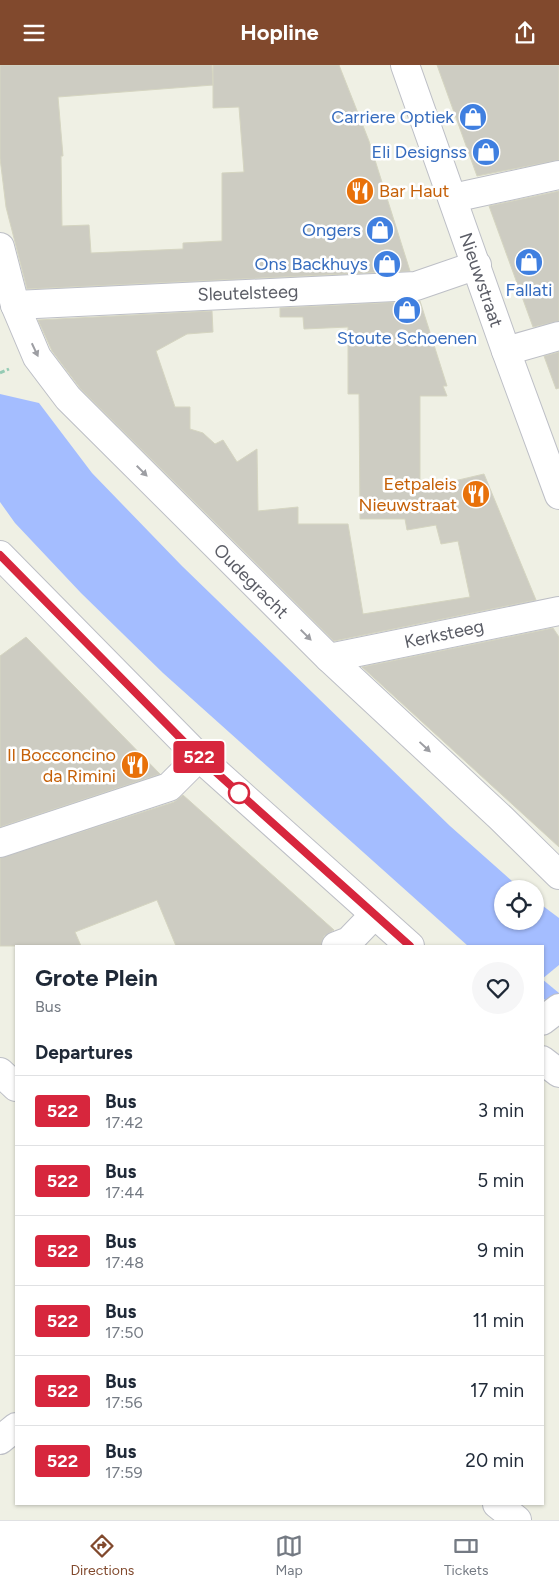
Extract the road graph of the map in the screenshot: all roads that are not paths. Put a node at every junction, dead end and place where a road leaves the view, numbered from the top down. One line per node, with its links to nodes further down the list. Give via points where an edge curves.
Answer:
1 (405, 65): 3 (street, Nieuwstraat)
2 (559, 175): 3 (street)
3 (453, 198): 5 (street, Nieuwstraat)
4 (0, 247): 6 (street, Oudegracht)
5 (477, 265): 6 (street, Sleutelsteeg, via 416,286); 8 (street, Nieuwstraat)
6 (15, 305): 12 (street, Oudegracht, one-way to 12, via 37,357 68,398)
7 (559, 336): 8 (street)
8 (506, 351): 9 (street, Nieuwstraat)
9 (556, 480)
10 (0, 555): 13 (street)
11 (559, 611): 12 (street, Kerksteeg)
12 (329, 658): 15 (street, Oudegracht, one-way to 15)
13 (199, 757): 14 (street, via 169,787); 16 (street)
14 (0, 843)
15 (559, 875)
16 (374, 915): 17 (street, via 349,941); 18 (street)
17 (339, 945)
18 (409, 945)
19 (544, 1061): 20 (street)
20 (559, 1073)
21 (15, 1428): 22 (street)
22 (0, 1440)
23 (498, 1505): 24 (street)
24 (517, 1520)

